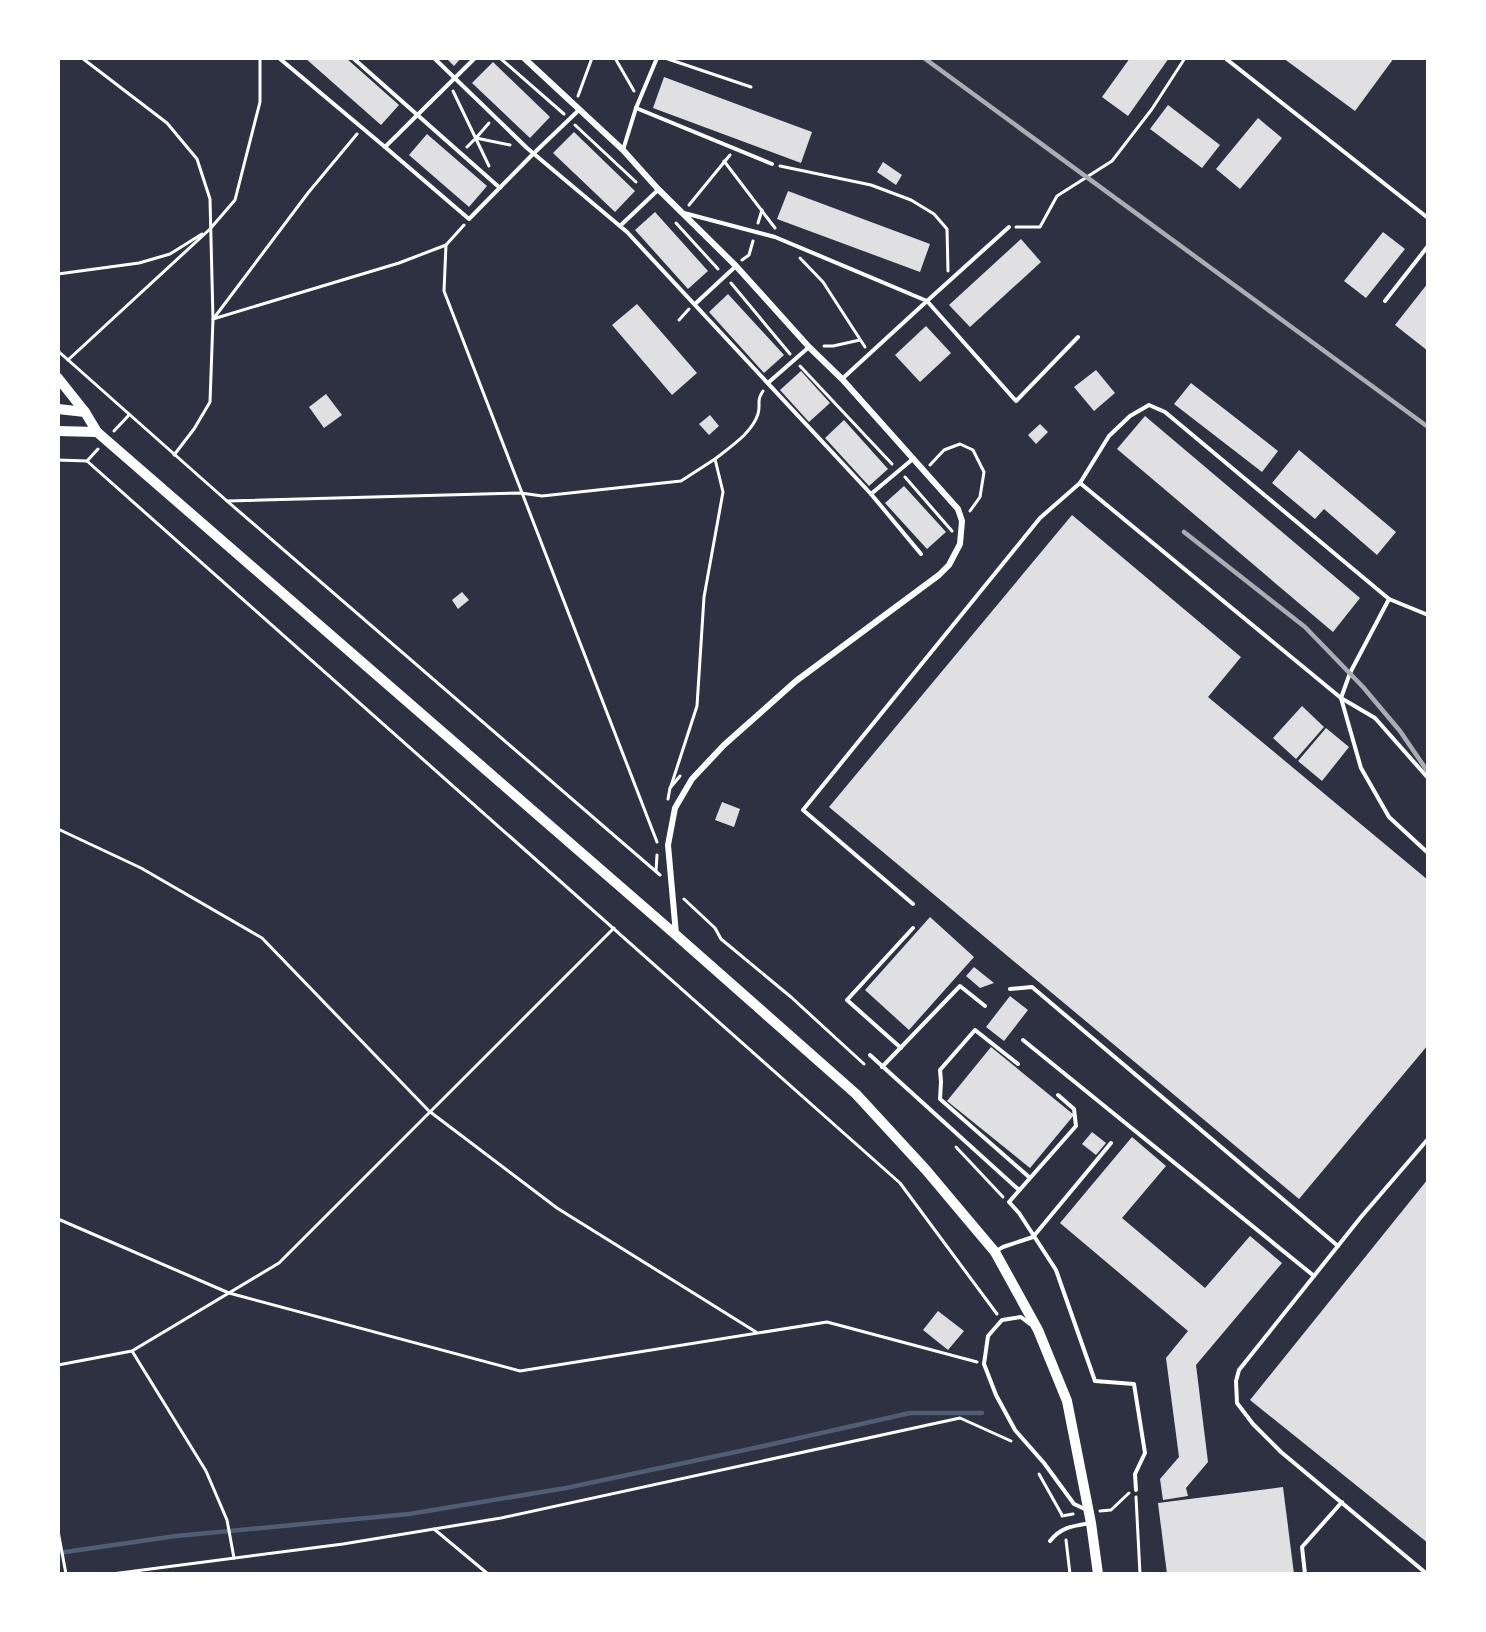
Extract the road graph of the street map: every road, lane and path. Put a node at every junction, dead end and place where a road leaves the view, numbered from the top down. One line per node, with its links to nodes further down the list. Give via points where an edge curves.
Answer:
1 (82, 58): 44 (path, via 167,123 197,159 210,199)
2 (260, 58): 44 (path, via 260,102 235,200)
3 (279, 58): 24 (lane)
4 (353, 58): 21 (lane)
5 (434, 58): 15 (lane)
6 (475, 58): 15 (lane)
7 (500, 58): 23 (path)
8 (524, 58): 19 (street)
9 (592, 58): 19 (path)
10 (615, 58): 18 (path)
11 (657, 58): 18 (lane)
12 (665, 58): 17 (path)
13 (1185, 58): 43 (path, via 1112,161 1057,196 1040,226)
14 (1225, 59): 39 (lane)
15 (455, 79): 16 (lane); 22 (lane)
16 (450, 84): 21 (lane); 25 (path)
17 (751, 87)
18 (640, 100): 20 (lane)
19 (576, 108): 23 (lane); 29 (street)
20 (636, 108): 28 (lane); 29 (lane)
21 (417, 116): 26 (lane); 30 (lane)
22 (495, 117): 25 (path); 27 (lane)
23 (570, 119): 31 (lane); 37 (path)
24 (362, 128): 26 (lane); 56 (path)
25 (476, 138): 27 (path); 30 (path); 34 (path)
26 (385, 147): 40 (lane)
27 (527, 148): 31 (lane)
28 (735, 148): 32 (path); 33 (lane)
29 (623, 150): 36 (street)
30 (461, 153): 35 (lane)
31 (533, 154): 35 (lane); 42 (lane)
32 (724, 162): 38 (path); 45 (path)
33 (772, 164): 52 (path, via 871,184 934,214 947,229)
34 (490, 168)
35 (500, 188): 40 (lane)
36 (658, 189): 37 (lane); 38 (street)
37 (651, 196): 42 (lane)
38 (683, 213): 45 (lane); 49 (street)
39 (1428, 218)
40 (470, 219): 46 (path)
41 (673, 220): 51 (path)
42 (620, 226): 55 (lane)
43 (1009, 227): 52 (lane)
44 (210, 229): 50 (path, via 171,254 140,263); 56 (path); 63 (path)
45 (785, 242): 53 (lane)
46 (446, 245): 56 (path); 80 (path, via 444,291)
47 (1428, 246): 54 (lane)
48 (800, 258): 58 (path, via 823,282)
49 (736, 266): 51 (lane); 59 (street)
50 (58, 274)
51 (725, 276): 55 (lane); 62 (path)
52 (948, 282): 53 (lane)
53 (927, 301): 57 (lane, via 1016,401); 61 (lane)
54 (1386, 301)
55 (695, 304): 66 (lane)
56 (213, 319): 73 (path, via 210,402)
57 (1078, 337)
58 (860, 340): 59 (path); 61 (path)
59 (809, 347): 62 (lane); 65 (street)
60 (58, 351): 63 (path)
61 (869, 354): 65 (lane)
62 (794, 359): 66 (lane); 77 (path)
63 (69, 360): 73 (path)
64 (58, 378): 69 (main road)
65 (842, 379): 74 (street)
66 (769, 382): 81 (lane)
67 (758, 399): 75 (path, via 758,413 742,438)
68 (58, 409): 69 (main road)
69 (85, 412): 72 (main road)
70 (58, 423): 71 (main road)
71 (64, 431): 72 (main road)
72 (97, 432): 102 (main road)
73 (174, 454): 82 (path)
74 (914, 458): 77 (lane); 78 (street)
75 (715, 459): 80 (path, via 681,481 542,496); 91 (path, via 723,492 704,597 697,706)
76 (58, 460): 100 (path, via 87,461)
77 (899, 471): 81 (lane); 84 (path)
78 (924, 471): 83 (street, via 958,509); 83 (path, via 944,450 960,444 973,450 984,472 980,497)
79 (1080, 483): 86 (lane, via 1109,436 1149,405 1165,412); 88 (lane); 99 (lane, via 1040,518 803,810)
80 (521, 493): 82 (path); 94 (path, via 658,843)
81 (871, 494): 85 (lane)
82 (227, 501): 97 (path)
83 (962, 521): 98 (street, via 960,544 939,575 796,681 692,779 675,808 668,845)
84 (955, 536)
85 (921, 554)
86 (1389, 599): 87 (lane); 88 (lane)
87 (1428, 615)
88 (1341, 698): 90 (lane, via 1375,718); 96 (lane, via 1361,768 1389,817)
89 (685, 771): 91 (path)
90 (1428, 778)
91 (670, 788): 92 (path)
92 (667, 799)
93 (58, 830): 112 (path, via 141,868 262,938)
94 (660, 832)
95 (657, 853): 97 (path)
96 (1428, 853)
97 (656, 871): 98 (path)
98 (673, 888): 102 (street); 110 (path, via 715,928 721,939)
99 (913, 904)
100 (614, 928): 112 (path); 125 (path, via 900,1183)
101 (912, 928): 106 (lane, via 847,1000)
102 (676, 934): 122 (main road, via 856,1094)
103 (1010, 989): 121 (lane, via 1032,987)
104 (985, 1006): 106 (lane, via 960,986)
105 (1023, 1040): 123 (lane)
106 (901, 1048): 109 (lane)
107 (870, 1055): 109 (lane)
108 (1018, 1064): 116 (lane, via 975,1030 940,1070 940,1099)
109 (882, 1067): 117 (lane)
110 (871, 1070)
111 (1058, 1095): 116 (lane, via 1074,1109 1076,1126)
112 (429, 1111): 124 (path, via 279,1263); 127 (path, via 557,1208)
113 (1428, 1139): 121 (lane)
114 (950, 1141): 118 (path)
115 (1111, 1143): 120 (lane)
116 (1029, 1177): 117 (lane)
117 (1018, 1190): 118 (lane)
118 (1009, 1202): 120 (lane)
119 (58, 1219): 124 (path)
120 (1033, 1237): 122 (lane); 132 (lane, via 1056,1270 1095,1381 1134,1384 1145,1453 1135,1474)
121 (1338, 1246): 123 (lane)
122 (995, 1252): 126 (main road)
123 (1314, 1276): 133 (lane, via 1239,1370 1237,1403 1281,1452)
124 (229, 1293): 127 (path, via 520,1371); 128 (path)
125 (1002, 1320): 126 (lane, via 1022,1317); 129 (lane, via 988,1336)
126 (1038, 1330): 135 (main road, via 1067,1401)
127 (758, 1333): 129 (path, via 827,1322)
128 (132, 1351): 130 (path); 142 (path, via 206,1471 227,1520)
129 (984, 1364): 135 (lane, via 1016,1430 1074,1504)
130 (58, 1365)
131 (1013, 1442): 139 (path, via 960,1418 501,1518)
132 (1136, 1490): 134 (path); 148 (path)
133 (1342, 1502): 149 (lane, via 1302,1547); 150 (lane)
134 (1111, 1510)
135 (1089, 1511): 137 (main road)
136 (1062, 1516): 138 (path)
137 (1091, 1523): 138 (lane); 147 (main road)
138 (1064, 1528): 141 (lane); 146 (path)
139 (434, 1529): 142 (path); 145 (path)
140 (58, 1531): 143 (path)
141 (1050, 1541)
142 (234, 1558): 144 (path)
143 (66, 1574)
144 (112, 1574)
145 (488, 1574)
146 (1070, 1574)
147 (1098, 1574)
148 (1140, 1574)
149 (1305, 1574)
150 (1427, 1574)

